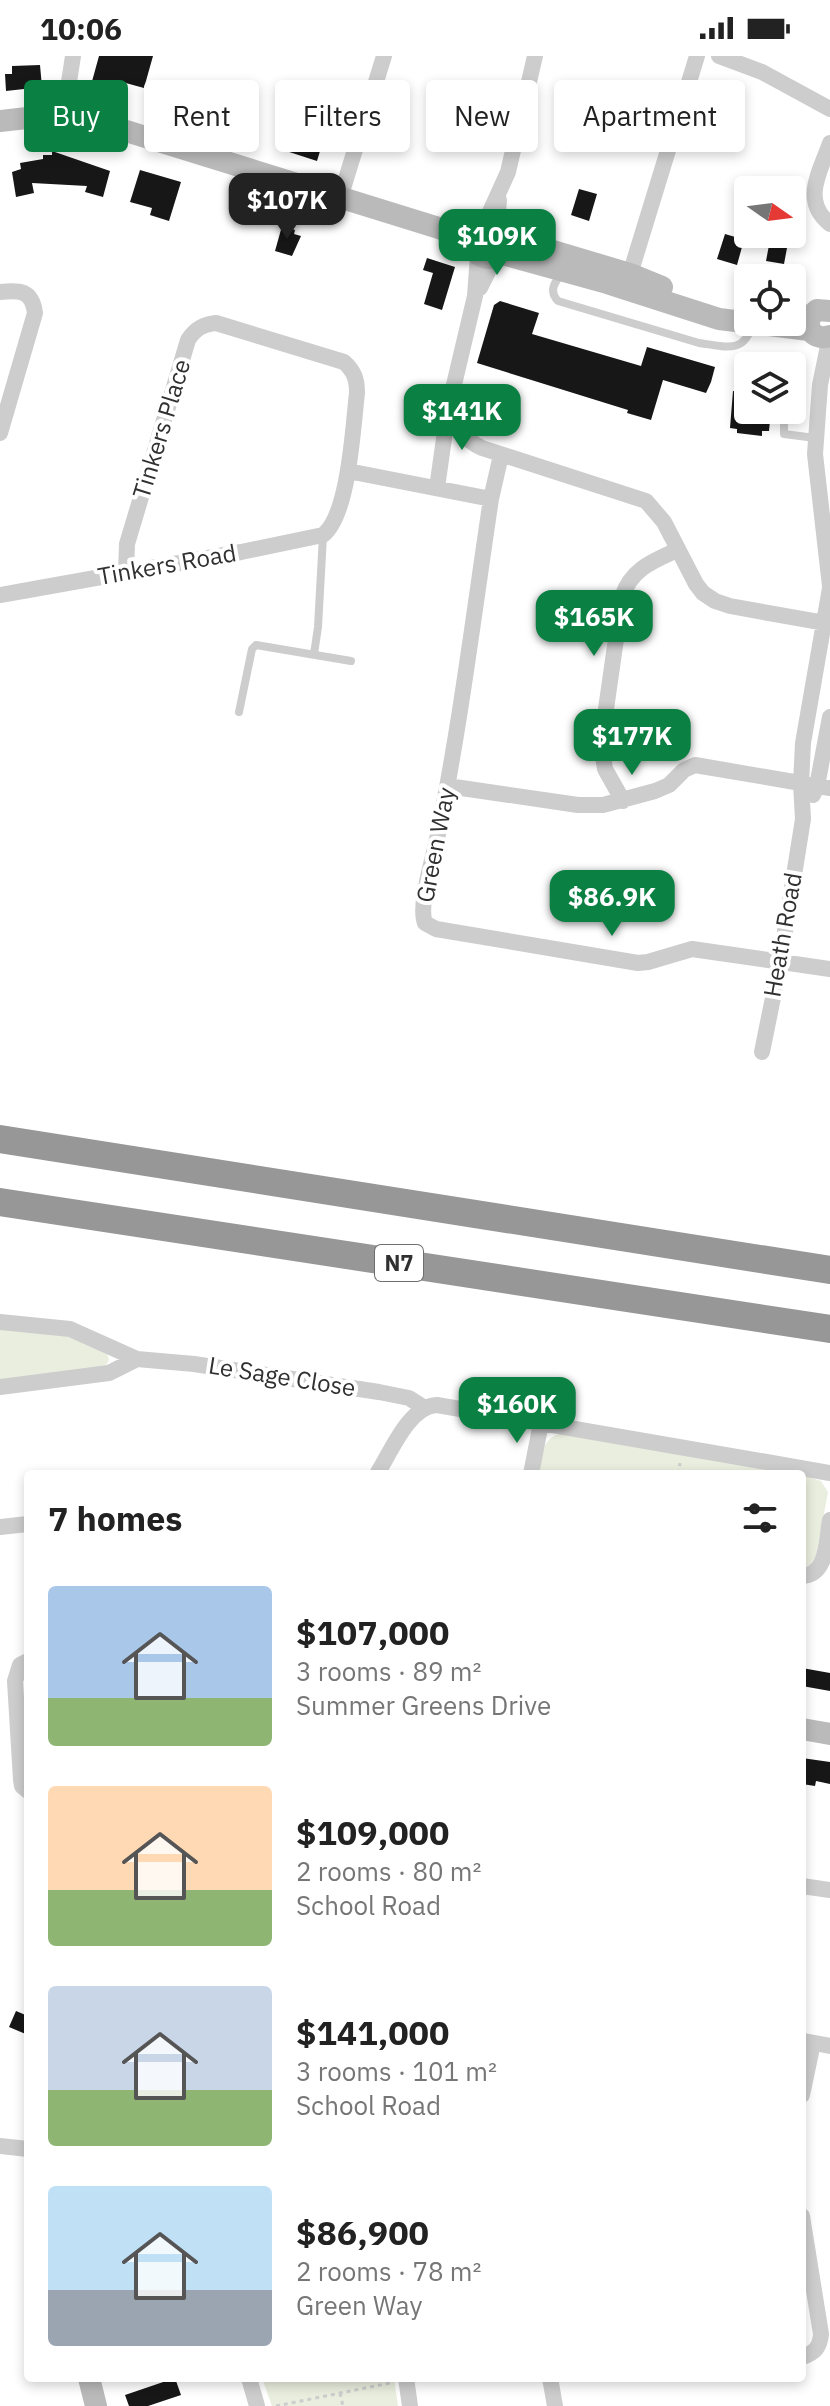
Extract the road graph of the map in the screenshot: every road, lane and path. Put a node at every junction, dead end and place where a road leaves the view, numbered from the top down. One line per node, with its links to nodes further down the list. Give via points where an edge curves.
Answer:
1 (73, 56): 6 (street)
2 (384, 56): 10 (street)
3 (535, 56): 12 (street)
4 (697, 56): 14 (street)
5 (719, 56): 7 (street, via 762,72)
6 (69, 80)
7 (830, 109)
8 (128, 130): 10 (street)
9 (830, 143): 11 (street, via 814,206)
10 (341, 195): 12 (street)
11 (830, 224)
12 (490, 241): 13 (street); 19 (street)
13 (576, 266): 14 (street); 18 (lane, via 553,286 558,301 699,343 741,345)
14 (628, 281): 16 (street)
15 (0, 292): 21 (street, via 27,295 35,313)
16 (734, 313)
17 (814, 324): 22 (street, Heath Road, via 820,385)
18 (747, 336)
19 (448, 410): 23 (street, via 469,442); 26 (street)
20 (784, 424): 22 (lane, via 784,434)
21 (0, 433)
22 (815, 438): 25 (street, Heath Road, via 815,468)
23 (501, 455): 27 (street, Green Way); 29 (street, via 646,501)
24 (348, 471): 26 (street); 28 (street, Tinkers Place, via 336,519); 30 (street, Tinkers Place, via 357,393 351,369 344,362 208,323 188,340 127,544)
25 (824, 483): 31 (street, Heath Road)
26 (437, 488): 27 (street)
27 (491, 499): 38 (street, Green Way)
28 (327, 532): 30 (street, Tinkers Road); 34 (lane)
29 (677, 550): 33 (street, via 696,584 715,601); 40 (street, via 636,572 622,597 601,744 605,769)
30 (126, 572): 32 (street, Tinkers Road)
31 (830, 587): 33 (street, Heath Road)
32 (0, 595)
33 (827, 624): 39 (street, Heath Road, via 803,743)
34 (314, 654): 35 (lane); 36 (lane, via 253,647)
35 (351, 661)
36 (239, 712)
37 (830, 717): 39 (street, Heath Road)
38 (448, 786): 40 (street, via 578,805); 41 (street, Green Way, via 423,913 429,926 638,963 692,949)
39 (816, 786): 40 (street, via 695,765 669,785); 41 (street, Heath Road, via 803,819)
40 (623, 801)
41 (780, 963): 42 (street); 43 (street, Heath Road)
42 (830, 969)
43 (762, 1052)
44 (0, 1119): 46 (highway, via 139,1145)
45 (0, 1139): 46 (highway)
46 (163, 1163): 48 (highway)
47 (0, 1202): 52 (highway, N7)
48 (668, 1245): 49 (highway); 50 (highway)
49 (830, 1255)
50 (830, 1270)
51 (0, 1322): 53 (street, Le Sage Close, via 70,1329)
52 (830, 1329)
53 (137, 1359): 54 (street, Le Sage Close, via 109,1373); 55 (street, Le Sage Close, via 379,1392 409,1398)
54 (0, 1387)
55 (423, 1407): 56 (street, Le Sage Close); 57 (street)
56 (541, 1423): 58 (street); 59 (street, Le Sage Close)
57 (379, 1470)
58 (532, 1470)
59 (830, 1473)
60 (830, 1520): 63 (street, via 820,1566)
61 (24, 1524): 62 (street)
62 (0, 1527)
63 (806, 1576)
64 (24, 1663): 67 (street, via 15,1681)
65 (806, 1730): 66 (street)
66 (830, 1734)
67 (24, 1788)
68 (806, 1887): 69 (street)
69 (830, 1890)
70 (807, 2042): 71 (street)
71 (830, 2046)
72 (0, 2146): 73 (street)
73 (24, 2149)
74 (806, 2241): 75 (street, via 821,2334 817,2348)
75 (806, 2355)
76 (90, 2382): 82 (street)
77 (250, 2382): 83 (street)
78 (392, 2382): 81 (path)
79 (406, 2382): 86 (street)
80 (551, 2382): 87 (street)
81 (340, 2393): 84 (path); 85 (path)
82 (96, 2406)
83 (257, 2406)
84 (276, 2406)
85 (343, 2406)
86 (410, 2406)
87 (555, 2406)

